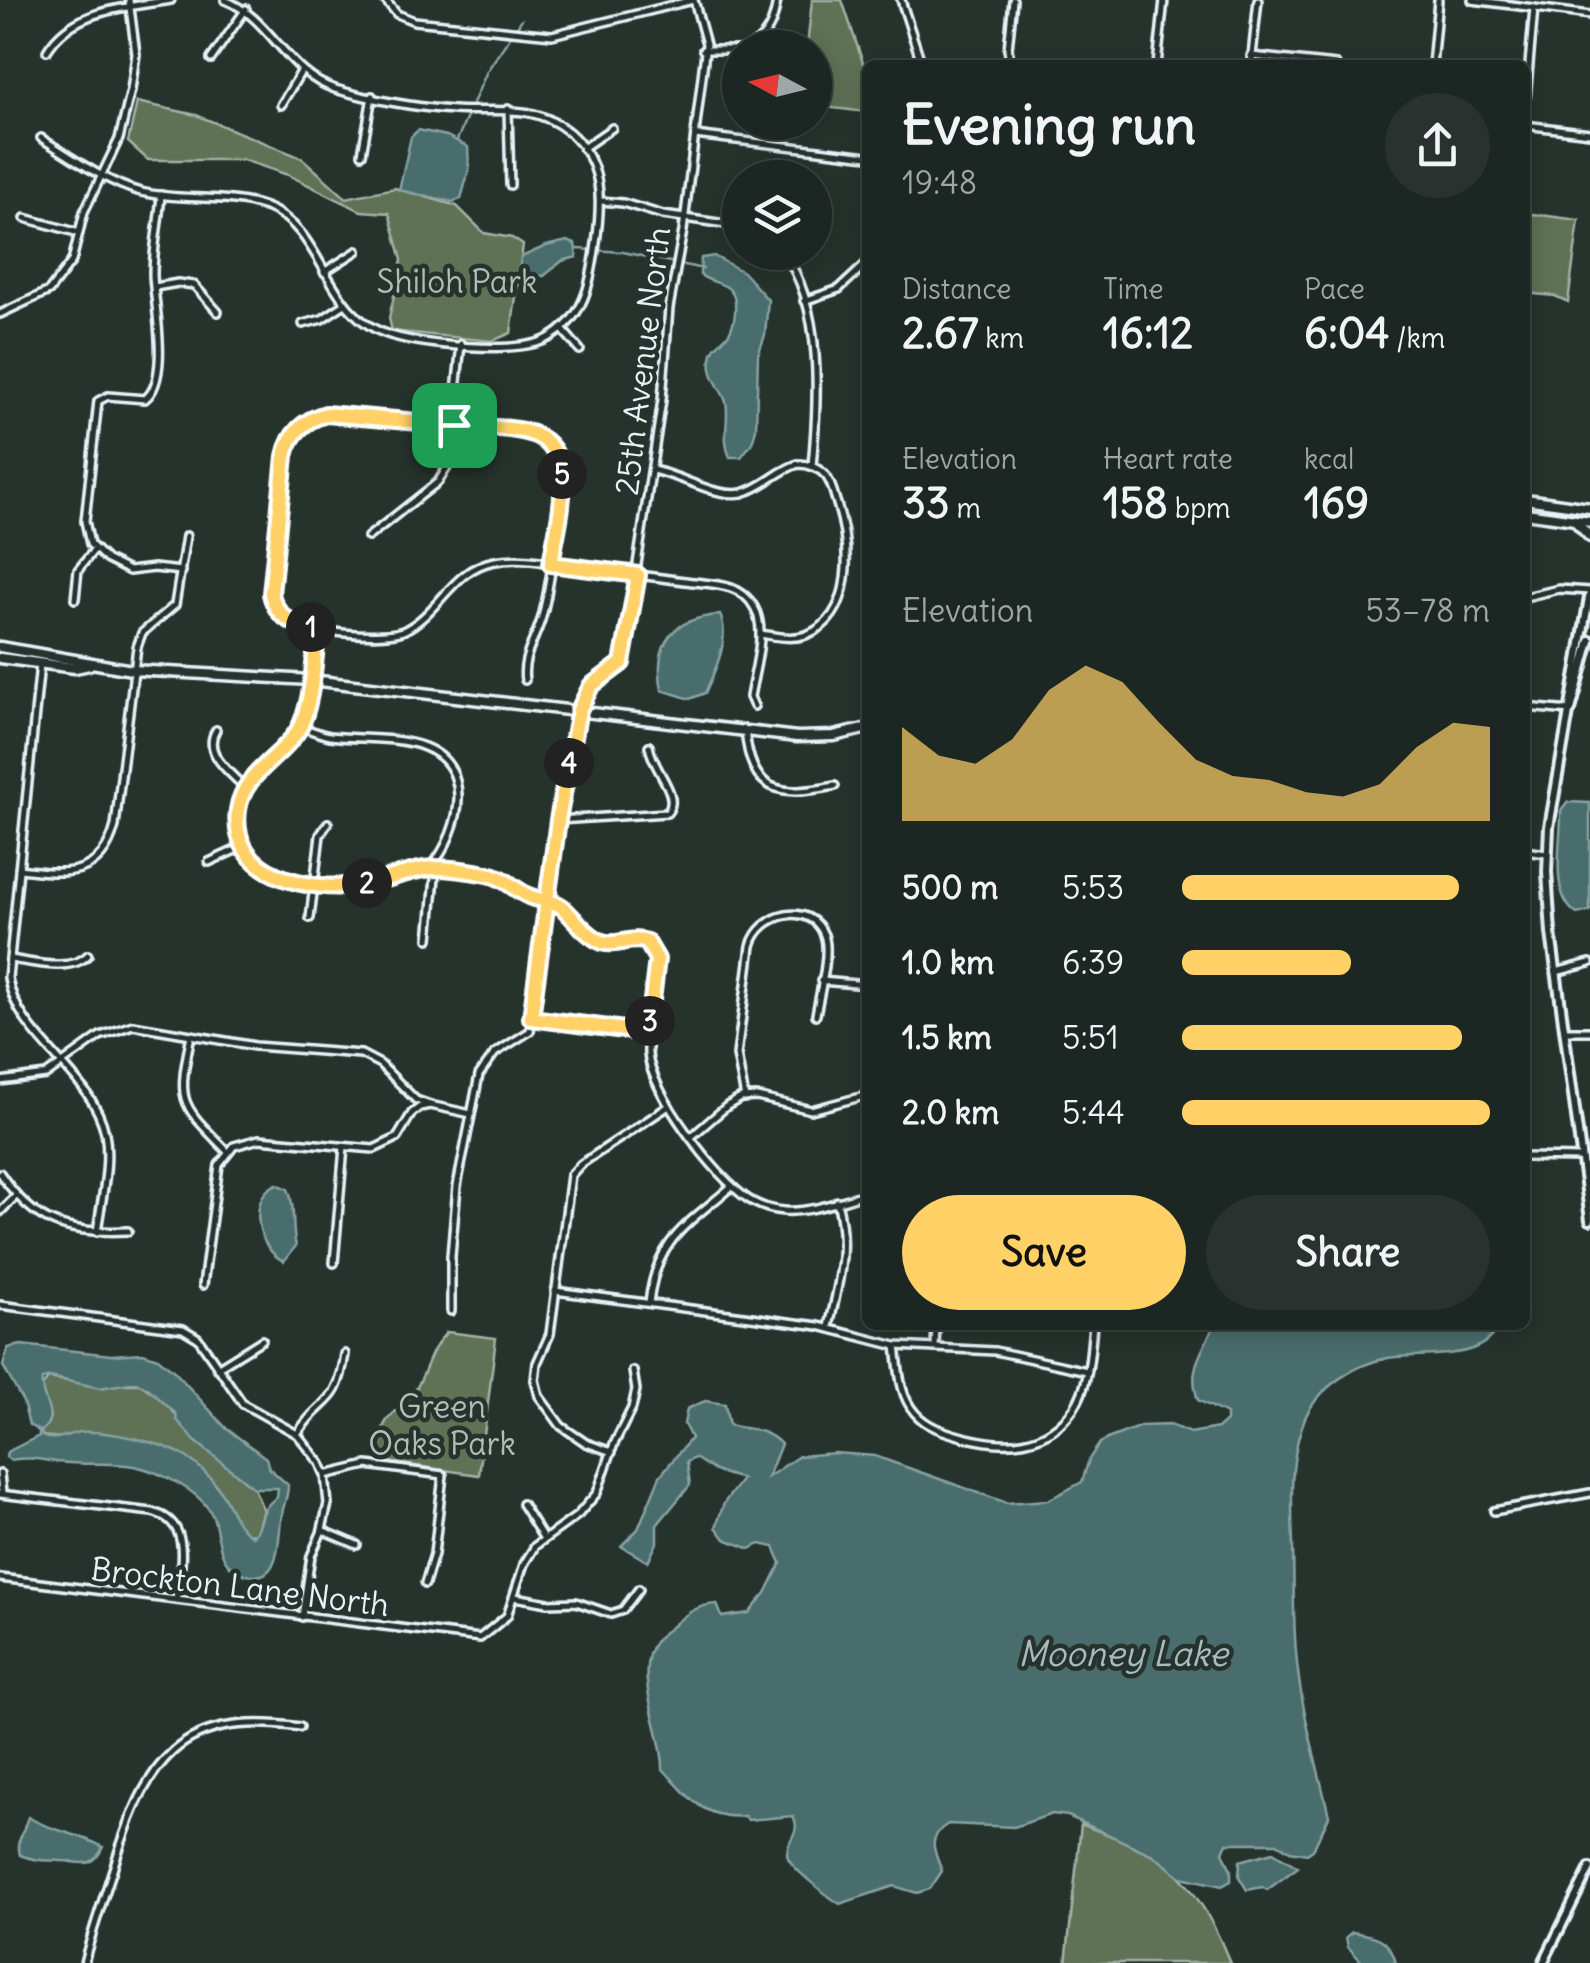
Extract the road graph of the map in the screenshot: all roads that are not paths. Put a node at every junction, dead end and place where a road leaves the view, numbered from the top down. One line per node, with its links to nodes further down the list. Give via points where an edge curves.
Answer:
1 (171, 0): 12 (street)
2 (225, 0): 14 (street)
3 (385, 0): 4 (street, via 414,21 552,35)
4 (694, 0): 17 (street, 25th Avenue North)
5 (777, 0): 16 (street)
6 (901, 0): 22 (street)
7 (1013, 0): 23 (street)
8 (1164, 0): 24 (street)
9 (1258, 0): 20 (street)
10 (1438, 0): 27 (street)
11 (1472, 0): 13 (street)
12 (130, 4): 19 (street, via 82,18); 41 (street, via 134,72 119,139)
13 (1534, 8): 15 (street); 28 (street)
14 (246, 10): 21 (street); 29 (street)
15 (1590, 15)
16 (768, 30)
17 (703, 50): 18 (street); 36 (street, 25th Avenue North)
18 (722, 50)
19 (47, 51)
20 (1252, 56): 25 (street); 26 (street)
21 (212, 59)
22 (920, 60)
23 (1010, 60)
24 (1157, 60)
25 (1251, 60)
26 (1289, 60)
27 (1432, 60)
28 (1529, 60)
29 (302, 70): 30 (street, via 334,88); 31 (street)
30 (372, 96): 32 (street, via 444,109); 39 (street)
31 (281, 105)
32 (508, 110): 38 (street, via 542,114); 42 (street)
33 (1530, 126): 35 (street)
34 (612, 128): 38 (street)
35 (1590, 133)
36 (695, 135): 40 (street); 46 (street, 25th Avenue North)
37 (41, 138): 41 (street)
38 (584, 148): 44 (street)
39 (362, 154)
40 (862, 155)
41 (103, 174): 43 (street); 48 (street)
42 (510, 185)
43 (161, 195): 52 (street, via 278,213); 53 (street)
44 (601, 201): 46 (street); 59 (street, via 589,287)
45 (26, 218): 48 (street)
46 (684, 218): 47 (street); 64 (street, 25th Avenue North)
47 (722, 223)
48 (79, 233): 57 (street, via 59,283)
49 (357, 251): 52 (street)
50 (862, 268): 54 (street, via 839,289)
51 (794, 270): 54 (street)
52 (324, 272): 55 (street)
53 (155, 286): 56 (street, via 194,285); 75 (street, via 155,388 140,400 108,396 97,404 86,520)
54 (804, 301): 63 (street, via 818,386)
55 (345, 304): 58 (street); 60 (street, via 380,332)
56 (218, 312)
57 (0, 314)
58 (303, 324)
59 (562, 328): 60 (street, via 525,346); 61 (street)
60 (461, 344): 62 (street)
61 (580, 350)
62 (454, 425): 73 (street, via 444,474); 76 (street, via 530,433 553,449 562,474); 82 (street, via 337,413 299,428 285,456 271,586 282,616)
63 (812, 466): 64 (street, via 791,466 732,494); 83 (street, via 828,480 846,534 840,599 824,624 808,634)
64 (652, 470): 78 (street, 25th Avenue North)
65 (1530, 500): 67 (main road)
66 (1590, 500): 67 (main road)
67 (1573, 506): 68 (main road)
68 (1590, 508)
69 (1530, 514): 70 (main road)
70 (1572, 520): 71 (main road); 74 (main road)
71 (1590, 522)
72 (186, 536): 77 (street)
73 (368, 537)
74 (1590, 537)
75 (94, 550): 77 (street, via 129,570); 81 (street, via 78,570)
76 (551, 564): 78 (street); 82 (street, via 505,560 474,568 395,634); 92 (street, via 543,615 523,668)
77 (181, 571): 89 (street, via 176,606 142,633)
78 (638, 575): 83 (street, via 740,592 758,615); 95 (street, 25th Avenue North, via 622,663 591,686)
79 (1590, 592): 80 (street); 90 (main road)
80 (1530, 596)
81 (74, 599)
82 (318, 628): 91 (street)
83 (760, 634): 93 (street)
84 (1590, 640): 90 (main road)
85 (0, 647): 88 (main road)
86 (0, 658): 87 (main road)
87 (40, 664): 88 (main road); 111 (street)
88 (92, 664): 89 (main road)
89 (132, 670): 91 (main road); 111 (street, via 108,846 76,871)
90 (1582, 674): 96 (main road)
91 (311, 680): 95 (main road); 97 (street)
92 (526, 680)
93 (754, 706)
94 (1530, 707): 96 (street)
95 (579, 710): 100 (main road); 104 (street)
96 (1571, 711): 108 (main road)
97 (300, 726): 103 (street); 110 (street, via 400,741 444,759 457,788 457,811)
98 (862, 729): 100 (main road, via 817,737)
99 (216, 730): 103 (street, via 211,743 217,759)
100 (745, 730): 102 (street, via 752,768 774,788 793,793)
101 (649, 746): 104 (street, via 672,796 667,814)
102 (835, 786)
103 (245, 788): 106 (street, via 237,814)
104 (558, 820): 113 (street)
105 (328, 822): 112 (street)
106 (244, 846): 109 (street); 112 (street, via 274,876)
107 (1530, 852): 108 (street)
108 (1547, 854): 119 (main road)
109 (209, 862)
110 (433, 868): 112 (street, via 359,885); 113 (street, via 500,876); 115 (street)
111 (18, 869): 117 (street)
112 (314, 884): 114 (street)
113 (547, 900): 123 (street); 126 (street, via 599,940 652,946 657,966)
114 (310, 918)
115 (429, 939)
116 (88, 955): 117 (street, via 67,965)
117 (9, 959): 128 (street, via 12,998)
118 (1590, 963): 119 (street)
119 (1556, 972): 125 (main road)
120 (821, 981): 121 (street); 122 (street); 131 (street, via 826,940 810,920 792,915 769,920 757,931 738,1055)
121 (862, 984)
122 (816, 1015)
123 (531, 1018): 126 (street); 134 (street, via 530,1031 483,1067)
124 (1590, 1031): 125 (street)
125 (1565, 1032): 139 (main road)
126 (648, 1033): 133 (street, via 649,1062)
127 (191, 1035): 128 (street, via 122,1026); 132 (street, via 361,1054); 137 (street, via 183,1098)
128 (62, 1064): 129 (street, via 46,1075); 148 (street, via 105,1135)
129 (0, 1080)
130 (862, 1097): 131 (street, via 811,1110)
131 (745, 1098): 135 (street)
132 (430, 1106): 134 (street); 136 (street, via 415,1109 382,1148)
133 (668, 1106): 135 (street); 151 (street, via 571,1175)
134 (470, 1114): 154 (street, via 453,1221)
135 (691, 1137): 141 (street)
136 (344, 1147): 137 (street, via 250,1139); 149 (street)
137 (227, 1152): 150 (street, via 217,1173)
138 (1530, 1157): 139 (street)
139 (1581, 1158): 146 (main road)
140 (0, 1173): 142 (street)
141 (732, 1186): 144 (street, via 761,1206 786,1211); 152 (street, via 663,1250)
142 (17, 1195): 145 (street); 148 (street, via 49,1223)
143 (862, 1195): 144 (street)
144 (836, 1202): 155 (street, via 844,1254)
145 (0, 1212)
146 (1590, 1220)
147 (128, 1231): 148 (street)
148 (97, 1232)
149 (334, 1263)
150 (204, 1286)
151 (555, 1292): 152 (street); 166 (street, via 536,1388 561,1426)
152 (649, 1304): 155 (street)
153 (0, 1305): 162 (street, via 183,1329 198,1338)
154 (451, 1311)
155 (829, 1328): 159 (street)
156 (936, 1330): 160 (street)
157 (1092, 1330): 164 (street)
158 (262, 1340): 162 (street)
159 (896, 1346): 160 (street); 164 (street, via 915,1413 944,1432 994,1444 1033,1440 1056,1428 1080,1397)
160 (935, 1347): 164 (street, via 995,1350)
161 (345, 1354): 165 (street, via 336,1393)
162 (217, 1368): 165 (street, via 243,1404)
163 (634, 1371): 166 (street, via 635,1399)
164 (1087, 1371)
165 (297, 1434): 168 (street)
166 (612, 1452): 174 (street, via 588,1505)
167 (0, 1474): 170 (street)
168 (325, 1475): 173 (street); 177 (street, via 367,1465 444,1475)
169 (1590, 1493): 172 (street)
170 (1, 1494): 180 (street, via 166,1517 182,1543)
171 (522, 1504): 174 (street)
172 (1494, 1511)
173 (322, 1530): 175 (street); 181 (street)
174 (544, 1539): 179 (street, via 524,1564)
175 (357, 1546)
176 (0, 1578): 180 (street, Brockton Lane North)
177 (425, 1584)
178 (639, 1588): 179 (street, via 623,1610 611,1614 576,1602)
179 (515, 1597): 181 (street, Brockton Lane North, via 500,1624 474,1639)
180 (176, 1601): 181 (street, Brockton Lane North)
181 (302, 1617)
182 (300, 1727): 184 (street, via 222,1726 192,1738 156,1768 138,1794)
183 (1590, 1868): 185 (main road)
184 (84, 1963)
185 (1543, 1963)

